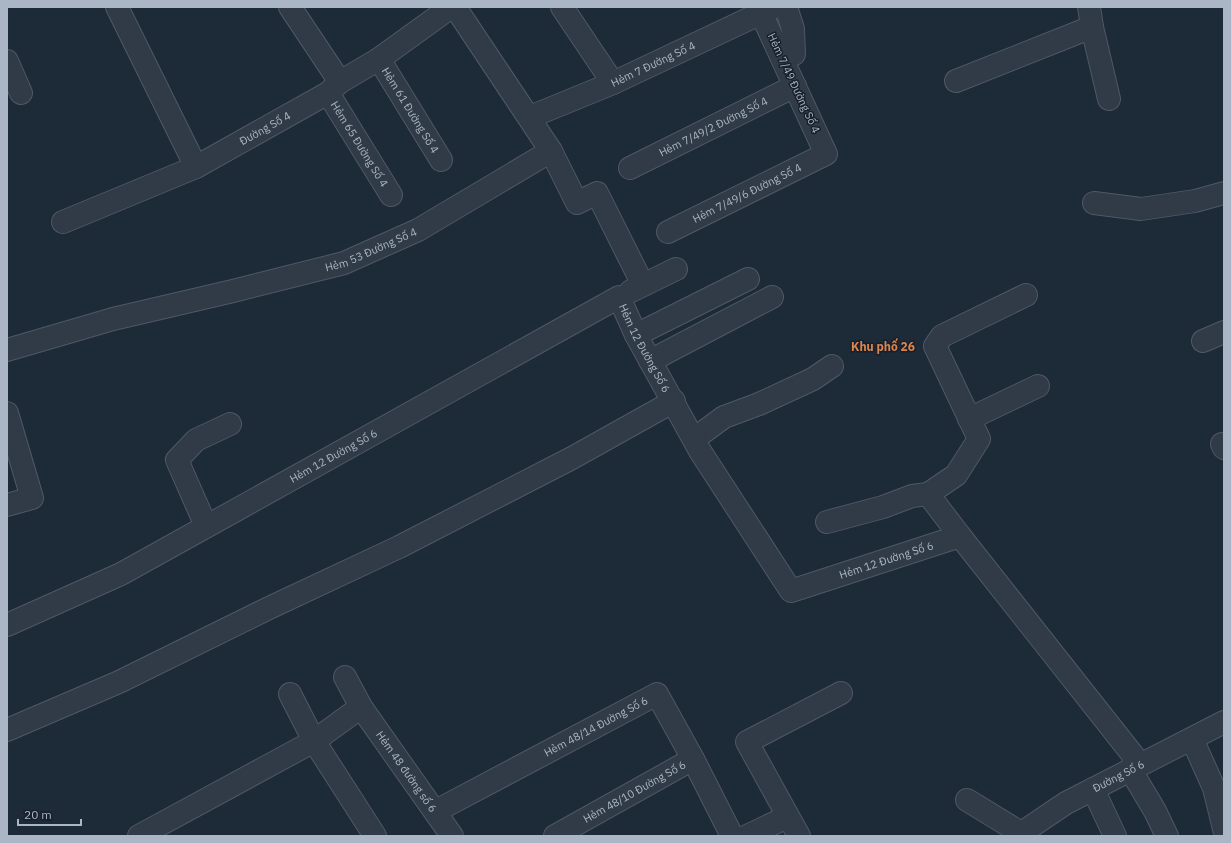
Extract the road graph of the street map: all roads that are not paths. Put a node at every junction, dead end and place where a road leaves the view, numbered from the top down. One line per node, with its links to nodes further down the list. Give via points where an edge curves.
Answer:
1 (117, 7): 22 (street)
2 (290, 7): 15 (street, Hẻm 65 Đường Số 4)
3 (451, 7): 10 (street, Đường Số 4)
4 (455, 7): 18 (street)
5 (562, 7): 13 (street)
6 (786, 7): 9 (street, via 793,28)
7 (768, 10): 13 (street, Hẻm 7 Đường Số 4); 14 (street, Hẻm 7/49 Đường Số 4)
8 (1090, 17): 12 (street); 17 (street)
9 (794, 54)
10 (379, 59): 15 (street, Đường Số 4); 21 (street, Hẻm 61 Đường Số 4)
11 (7, 61): 16 (street)
12 (956, 81)
13 (613, 83): 18 (street, Hẻm 7 Đường Số 4)
14 (795, 86): 20 (street, Hẻm 7/49 Đường Số 4); 23 (street, Hẻm 7/49/2 Đường Số 4)
15 (334, 88): 22 (street, Đường Số 4); 25 (street, Hẻm 65 Đường Số 4)
16 (21, 93)
17 (1109, 99)
18 (530, 117): 19 (street)
19 (551, 151): 31 (street, via 578,203 597,193); 38 (street, Hẻm 53 Đường Số 4, via 418,230 344,263 113,319)
20 (826, 154): 28 (street, Hẻm 7/49/6 Đường Số 4)
21 (442, 160)
22 (196, 167): 27 (street, Đường Số 4)
23 (630, 168)
24 (1224, 193): 26 (street, via 1195,201 1140,209)
25 (391, 195)
26 (1094, 203)
27 (63, 222)
28 (668, 232)
29 (676, 268): 31 (street)
30 (748, 279): 36 (street)
31 (643, 285): 33 (street)
32 (1026, 295): 43 (street, via 942,336 935,346)
33 (619, 297): 36 (street, Hẻm 12 Đường Số 6); 50 (street, Hẻm 12 Đường Số 6)
34 (772, 297): 39 (street)
35 (1224, 332): 37 (street)
36 (636, 335): 39 (street, Hẻm 12 Đường Số 6)
37 (1203, 341)
38 (7, 350)
39 (650, 361): 42 (street, Hẻm 12 Đường Số 6)
40 (832, 366): 46 (street, via 812,379 724,417)
41 (1038, 386): 43 (street)
42 (674, 401): 46 (street, Hẻm 12 Đường Số 6); 58 (street, via 572,458 399,547 125,679)
43 (969, 419): 47 (street, via 979,438 956,475)
44 (230, 424): 50 (street, via 196,440 177,460)
45 (9, 426): 48 (street, via 32,498)
46 (694, 439): 51 (street, Hẻm 12 Đường Số 6, via 791,591)
47 (928, 494): 49 (street, via 912,496 883,507); 51 (street)
48 (7, 505)
49 (827, 522)
50 (206, 526): 52 (street, Hẻm 12 Đường Số 6, via 121,574)
51 (960, 536): 62 (street)
52 (7, 625)
53 (345, 678): 56 (street, Hẻm 48 đường số 6)
54 (841, 693): 66 (street, via 746,742)
55 (290, 694): 60 (street)
56 (361, 707): 60 (street); 65 (street, Hẻm 48 đường số 6)
57 (1224, 722): 59 (street, Đường Số 6)
58 (7, 730)
59 (1192, 738): 62 (street, Đường Số 6); 67 (street, via 1214,788)
60 (314, 740): 69 (street); 70 (street)
61 (693, 759): 65 (street, Hẻm 48/14 Đường Số 6, via 657,694); 72 (street, Hẻm 48/10 Đường Số 6); 73 (street, Hẻm 48/14 Đường Số 6)
62 (1135, 767): 63 (street, Đường Số 6); 77 (street)
63 (1093, 789): 68 (street, Đường Số 6, via 1066,803); 76 (street)
64 (967, 800): 68 (street)
65 (436, 811): 71 (street, Hẻm 48 đường số 6)
66 (787, 817): 74 (street); 75 (street)
67 (1224, 829)
68 (1019, 835)
69 (139, 836)
70 (375, 836)
71 (452, 836)
72 (555, 836)
73 (732, 836)
74 (747, 836)
75 (799, 836)
76 (1115, 836)
77 (1167, 836)

